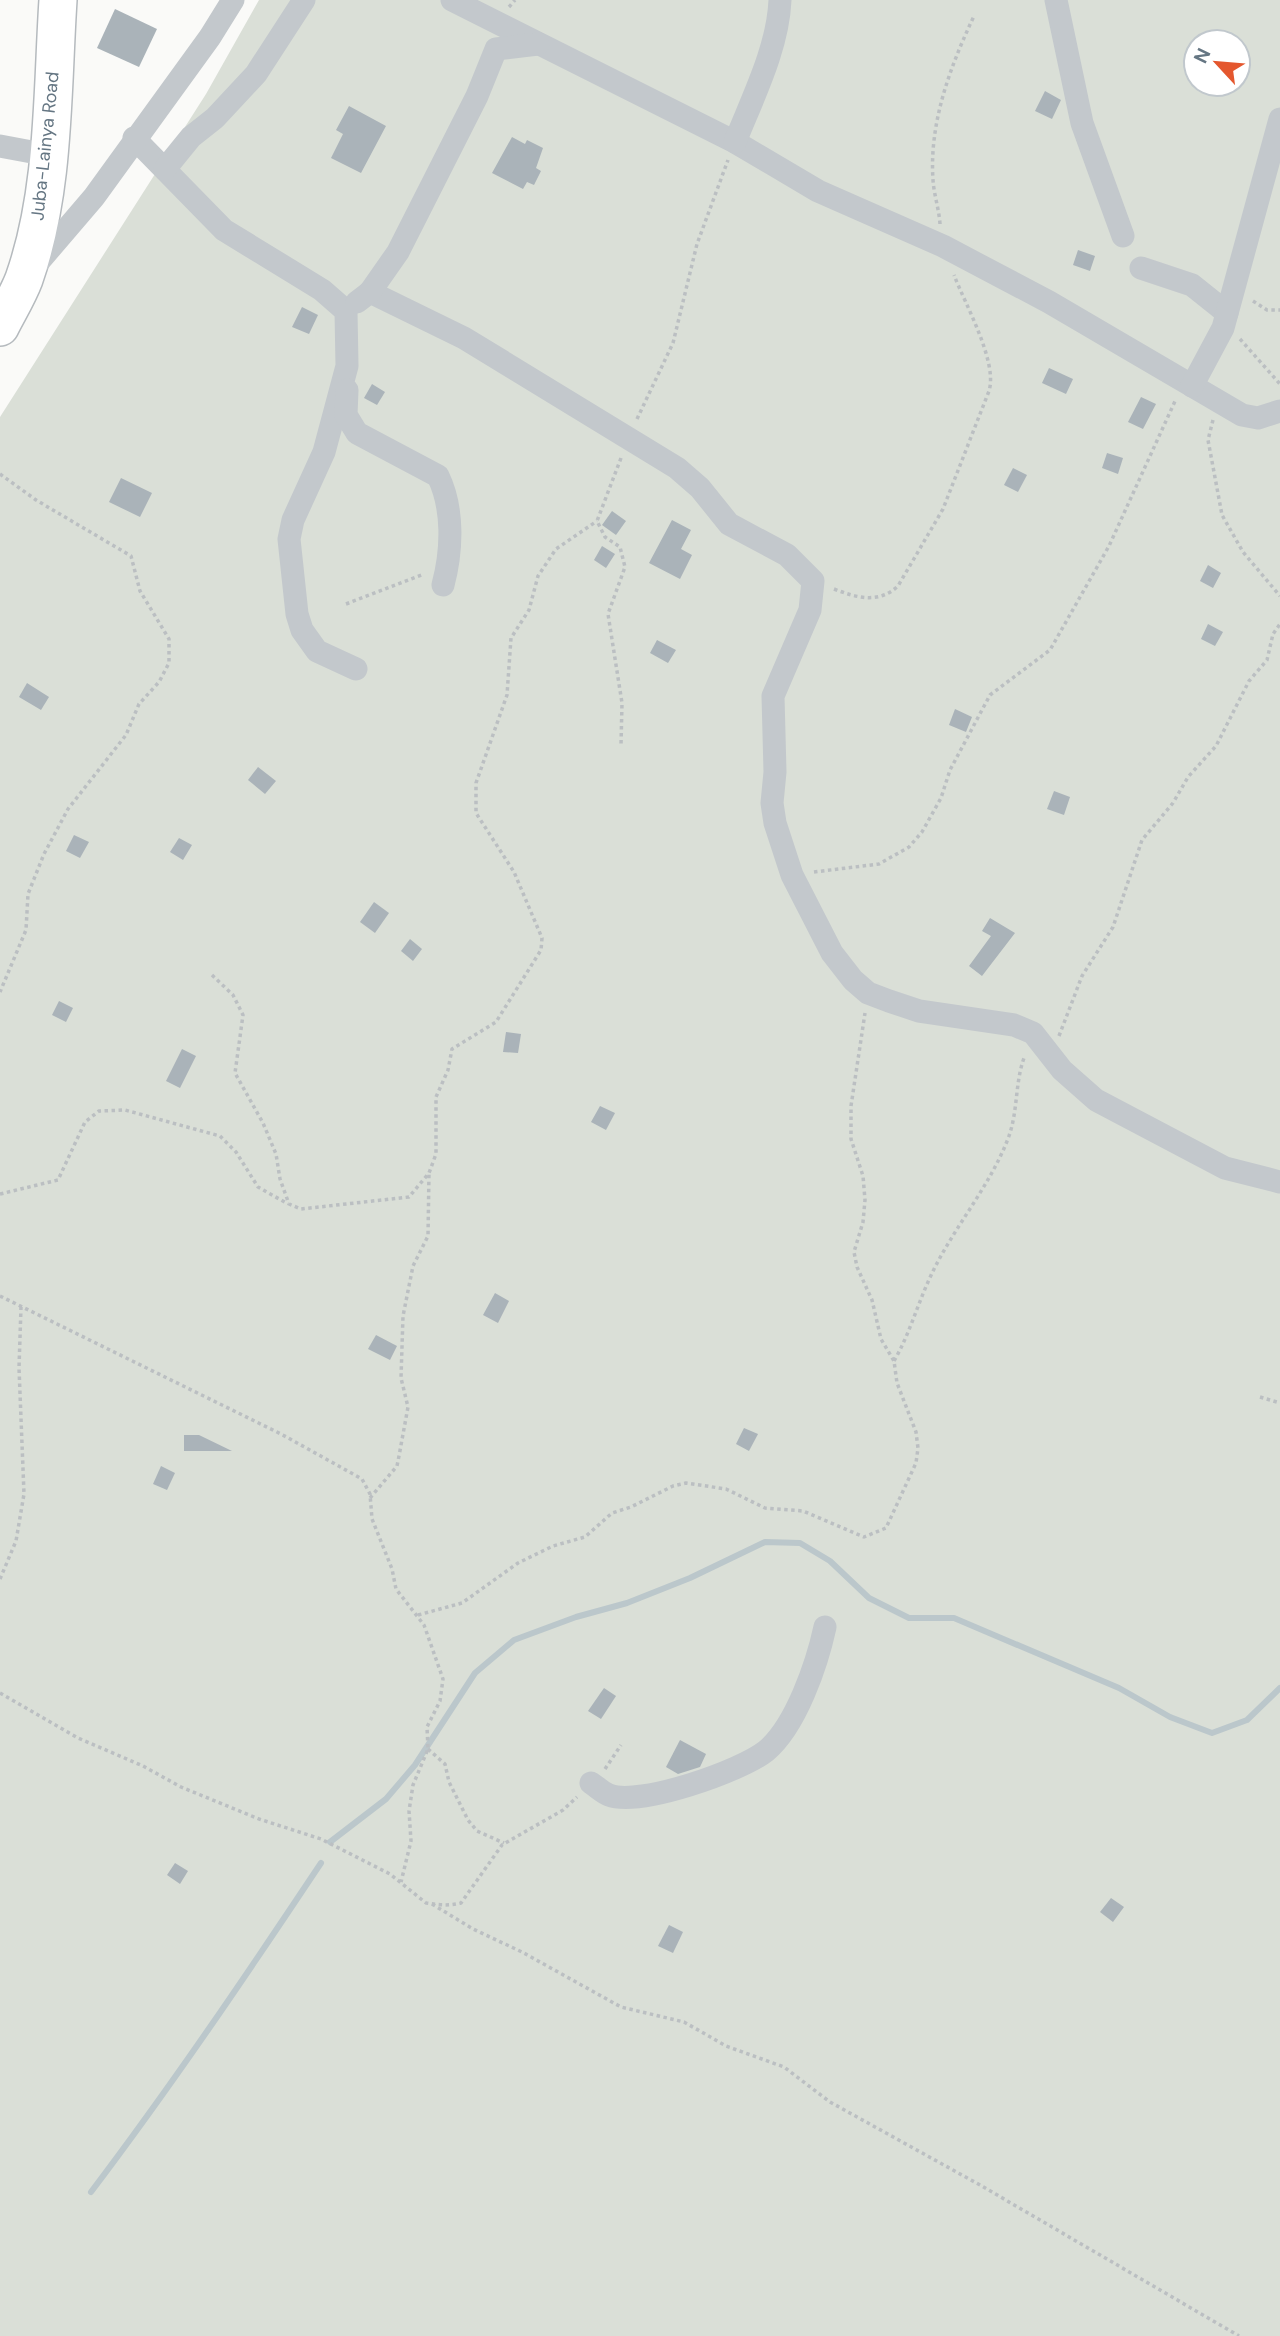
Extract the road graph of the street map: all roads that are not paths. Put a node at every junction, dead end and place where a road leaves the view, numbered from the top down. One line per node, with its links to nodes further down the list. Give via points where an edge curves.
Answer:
1 (58, 0): 12 (main road, Juba-Lainya Road)
2 (233, 0): 9 (street)
3 (304, 0): 13 (street, via 256,74)
4 (452, 0): 7 (street)
5 (780, 0): 10 (street, via 761,78)
6 (1056, 0): 14 (street, via 1082,123)
7 (541, 44): 10 (street); 17 (street, via 496,49 398,252)
8 (1280, 119): 19 (street)
9 (134, 138): 13 (street); 16 (street, via 94,197)
10 (735, 142): 22 (street, via 818,191 943,246 1049,302)
11 (0, 146): 12 (street)
12 (48, 155): 16 (main road, Juba-Lainya Road, via 40,218)
13 (165, 169): 18 (street, via 224,230 322,290)
14 (1124, 236)
15 (1141, 268): 19 (street, via 1192,285)
16 (24, 279): 20 (main road, Juba-Lainya Road)
17 (370, 292): 18 (street); 26 (street, via 464,338 677,468 701,488 729,524 787,555 813,581 810,610 773,696 772,803 792,875 832,953 853,980 869,993 919,1011 1014,1025 1033,1033 1062,1070 1096,1100 1225,1168)
18 (346, 311): 21 (street)
19 (1227, 313): 22 (street, via 1223,328)
20 (0, 327)
21 (347, 366): 24 (street, via 346,415 357,433 438,476 449,519); 25 (street, via 324,452 289,539 302,630 317,651)
22 (1188, 384): 23 (street, via 1253,418)
23 (1280, 411)
24 (446, 574)
25 (356, 669)
26 (1280, 1182)
27 (825, 1627): 28 (street, via 817,1663 788,1724 767,1750 729,1773 669,1791 610,1796)
28 (592, 1783)

